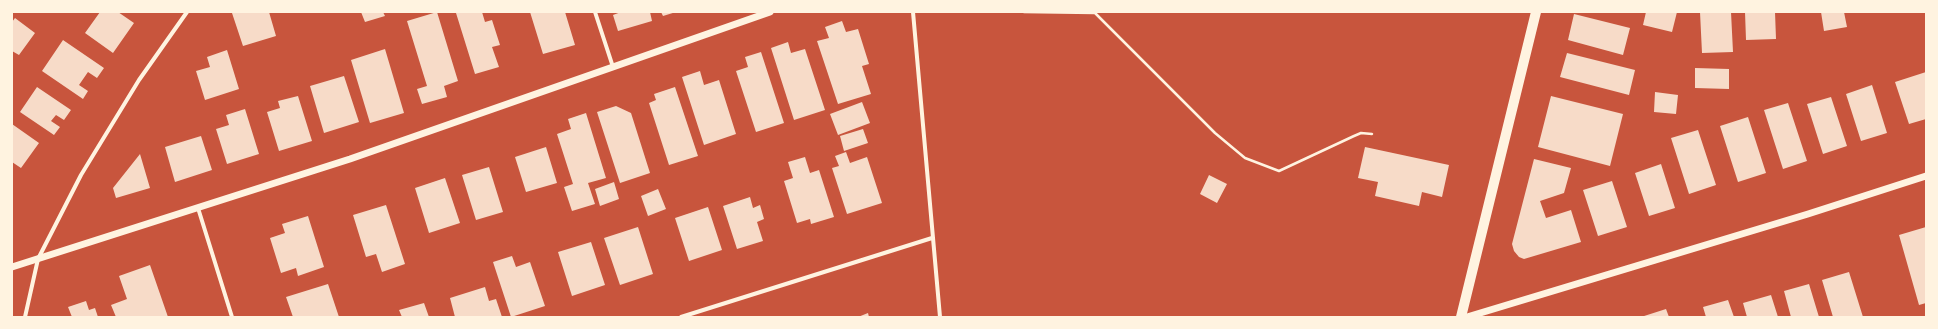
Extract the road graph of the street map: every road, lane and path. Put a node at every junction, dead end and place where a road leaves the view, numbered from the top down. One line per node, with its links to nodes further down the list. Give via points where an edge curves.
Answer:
1 (186, 12): 12 (street, via 139,80 81,175)
2 (595, 12): 7 (street)
3 (770, 12): 7 (street)
4 (913, 12): 11 (street)
5 (1024, 12): 8 (path, via 1095,13 1215,133 1245,158 1279,171 1361,133)
6 (1536, 12): 18 (main road)
7 (612, 67): 10 (street, via 350,159)
8 (1372, 134)
9 (1926, 176): 19 (street)
10 (198, 208): 12 (street); 15 (street)
11 (932, 238): 16 (street); 17 (street)
12 (38, 259): 13 (street); 14 (street)
13 (12, 267)
14 (26, 317)
15 (232, 317)
16 (682, 317)
17 (940, 317)
18 (1461, 317)
19 (1467, 317)

